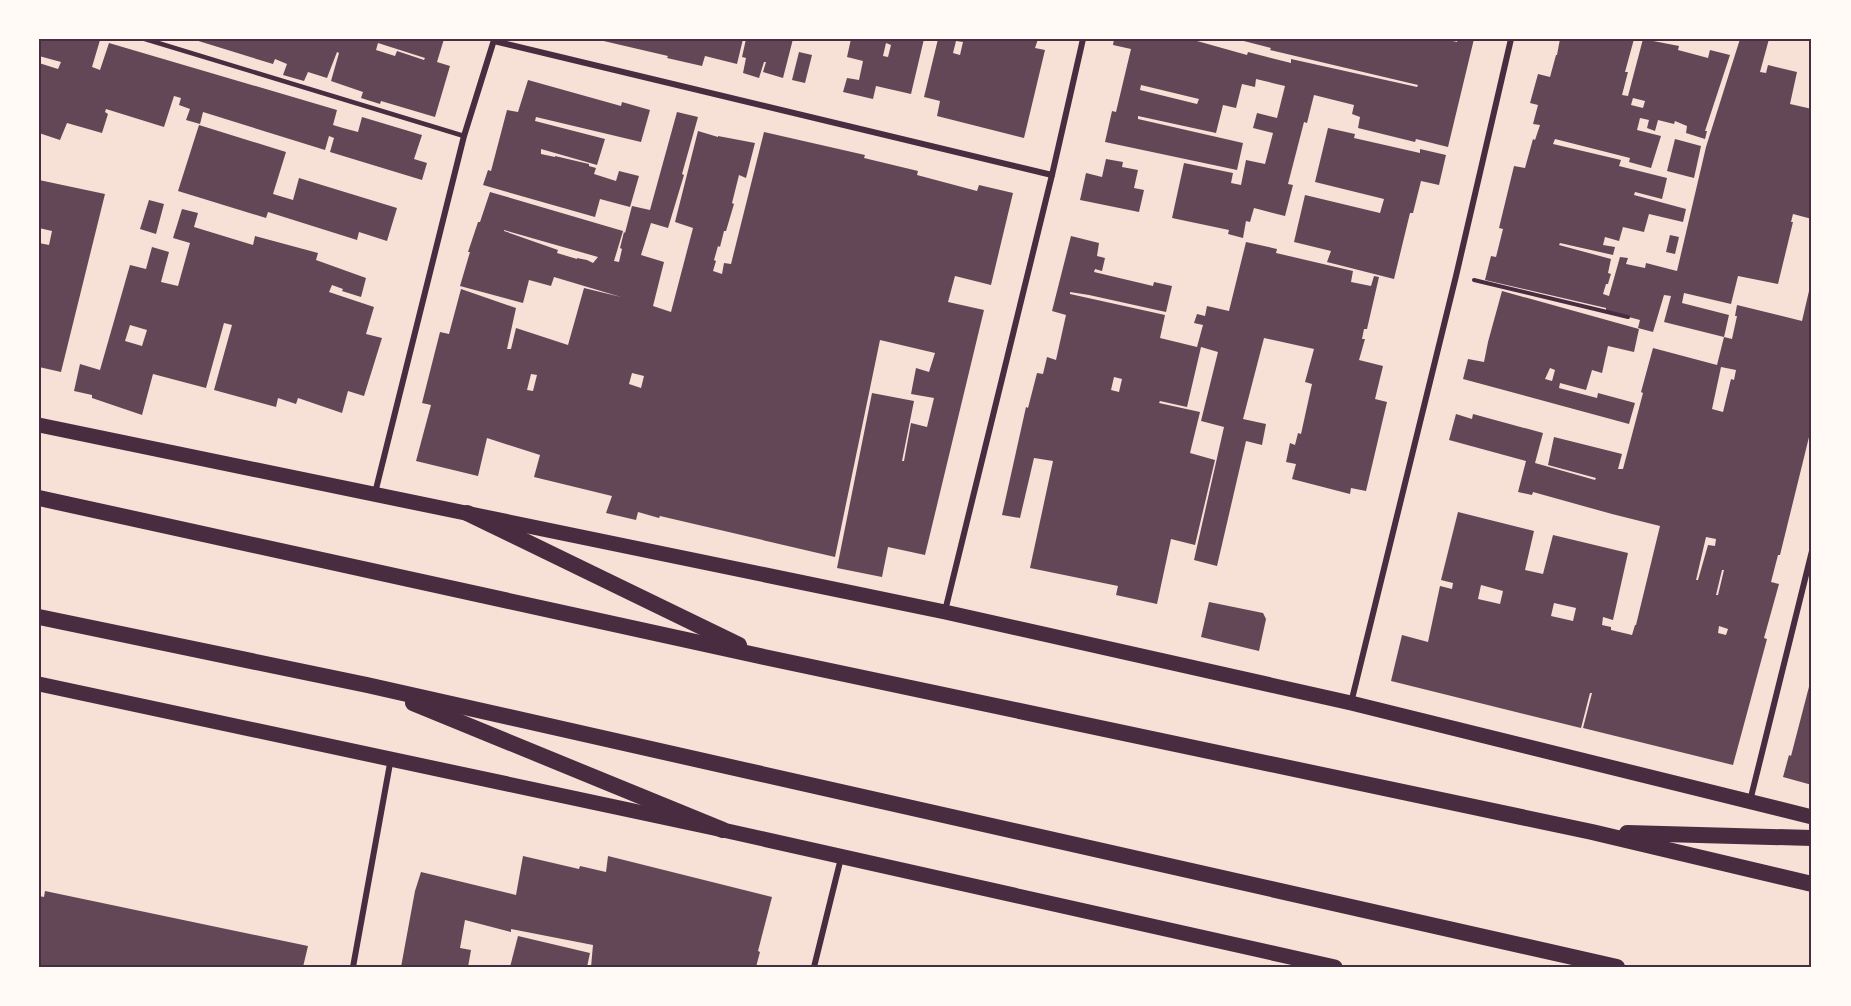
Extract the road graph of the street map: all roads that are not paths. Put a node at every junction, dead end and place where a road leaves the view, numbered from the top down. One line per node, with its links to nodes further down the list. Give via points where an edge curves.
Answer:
1 (145, 39): 5 (lane)
2 (1083, 39): 6 (street)
3 (1510, 39): 17 (street)
4 (494, 40): 5 (street); 6 (street)
5 (464, 136): 8 (street)
6 (1052, 176): 12 (street)
7 (39, 425): 8 (main road)
8 (375, 493): 10 (main road)
9 (39, 498): 14 (highway)
10 (467, 513): 12 (main road); 14 (highway)
11 (1812, 551): 19 (street)
12 (945, 612): 17 (main road)
13 (39, 617): 16 (highway)
14 (764, 657): 22 (highway)
15 (39, 684): 18 (main road)
16 (367, 685): 21 (highway); 29 (highway)
17 (1351, 704): 19 (main road)
18 (391, 758): 21 (main road); 26 (street)
19 (1750, 802): 20 (main road)
20 (1812, 817)
21 (723, 830): 24 (main road)
22 (1592, 832): 23 (highway); 25 (highway)
23 (1812, 838)
24 (841, 858): 27 (street); 28 (main road)
25 (1812, 885)
26 (353, 967)
27 (814, 967)
28 (1333, 967)
29 (1617, 967)

